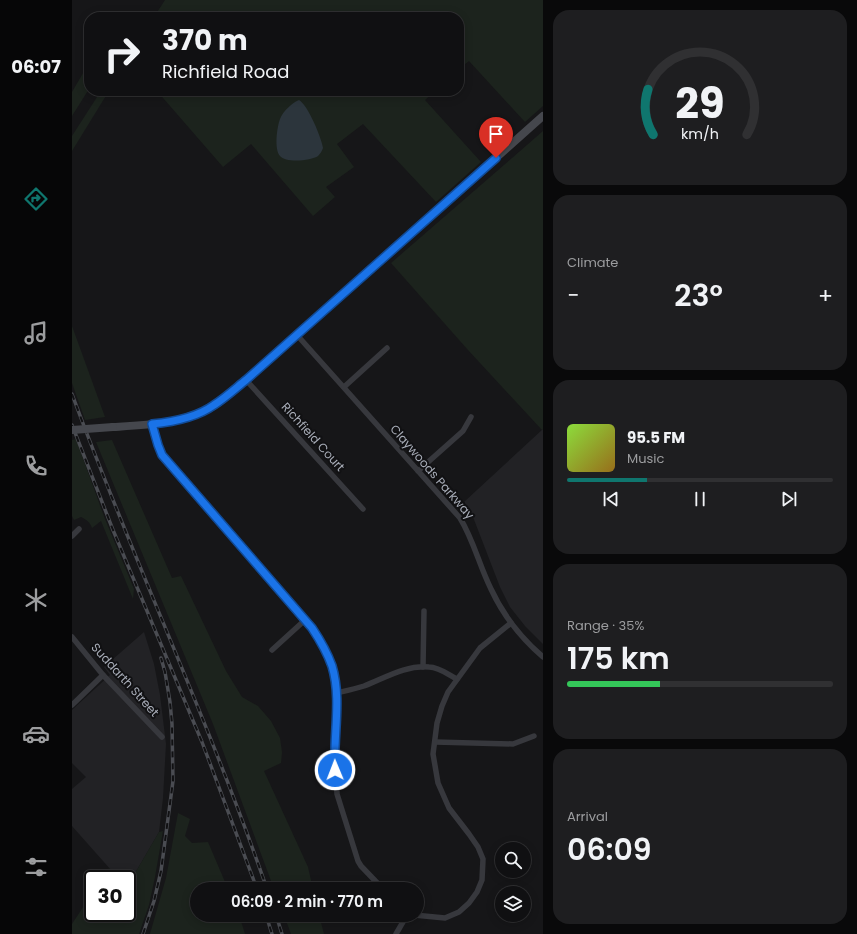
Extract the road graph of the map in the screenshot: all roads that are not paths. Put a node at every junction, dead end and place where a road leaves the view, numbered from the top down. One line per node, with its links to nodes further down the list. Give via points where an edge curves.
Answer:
1 (543, 116): 2 (street)
2 (297, 335): 4 (street); 5 (street, Claywoods Parkway)
3 (387, 348): 5 (street)
4 (246, 380): 7 (street, via 214,406 200,413); 10 (street, Richfield Court)
5 (344, 387): 9 (street, Claywoods Parkway)
6 (471, 417): 9 (street, via 463,431)
7 (152, 424): 8 (street, bridge); 14 (street, via 162,455)
8 (72, 430)
9 (418, 471): 15 (street, Claywoods Parkway, via 462,521 491,589)
10 (363, 509)
11 (79, 529): 12 (street)
12 (72, 536)
13 (424, 611): 19 (street)
14 (305, 620): 17 (street); 22 (street, via 324,646 332,667)
15 (511, 623): 18 (street, Claywoods Parkway); 21 (street, via 480,648)
16 (72, 637): 20 (street, Suddarth Street)
17 (272, 650)
18 (543, 657)
19 (423, 667): 21 (street, via 430,667); 22 (street, via 407,669 363,686)
20 (103, 675): 23 (street); 25 (street, Suddarth Street)
21 (457, 679): 26 (street, via 442,706)
22 (336, 693): 27 (street, via 337,794 358,861)
23 (72, 705)
24 (534, 736): 26 (street, via 513,744)
25 (162, 737)
26 (435, 742): 28 (street, via 433,754 438,783 449,808 478,847 483,860 483,874 477,892 459,912 445,918)
27 (376, 882)
28 (424, 916)
29 (403, 922): 30 (street)
30 (396, 934)

